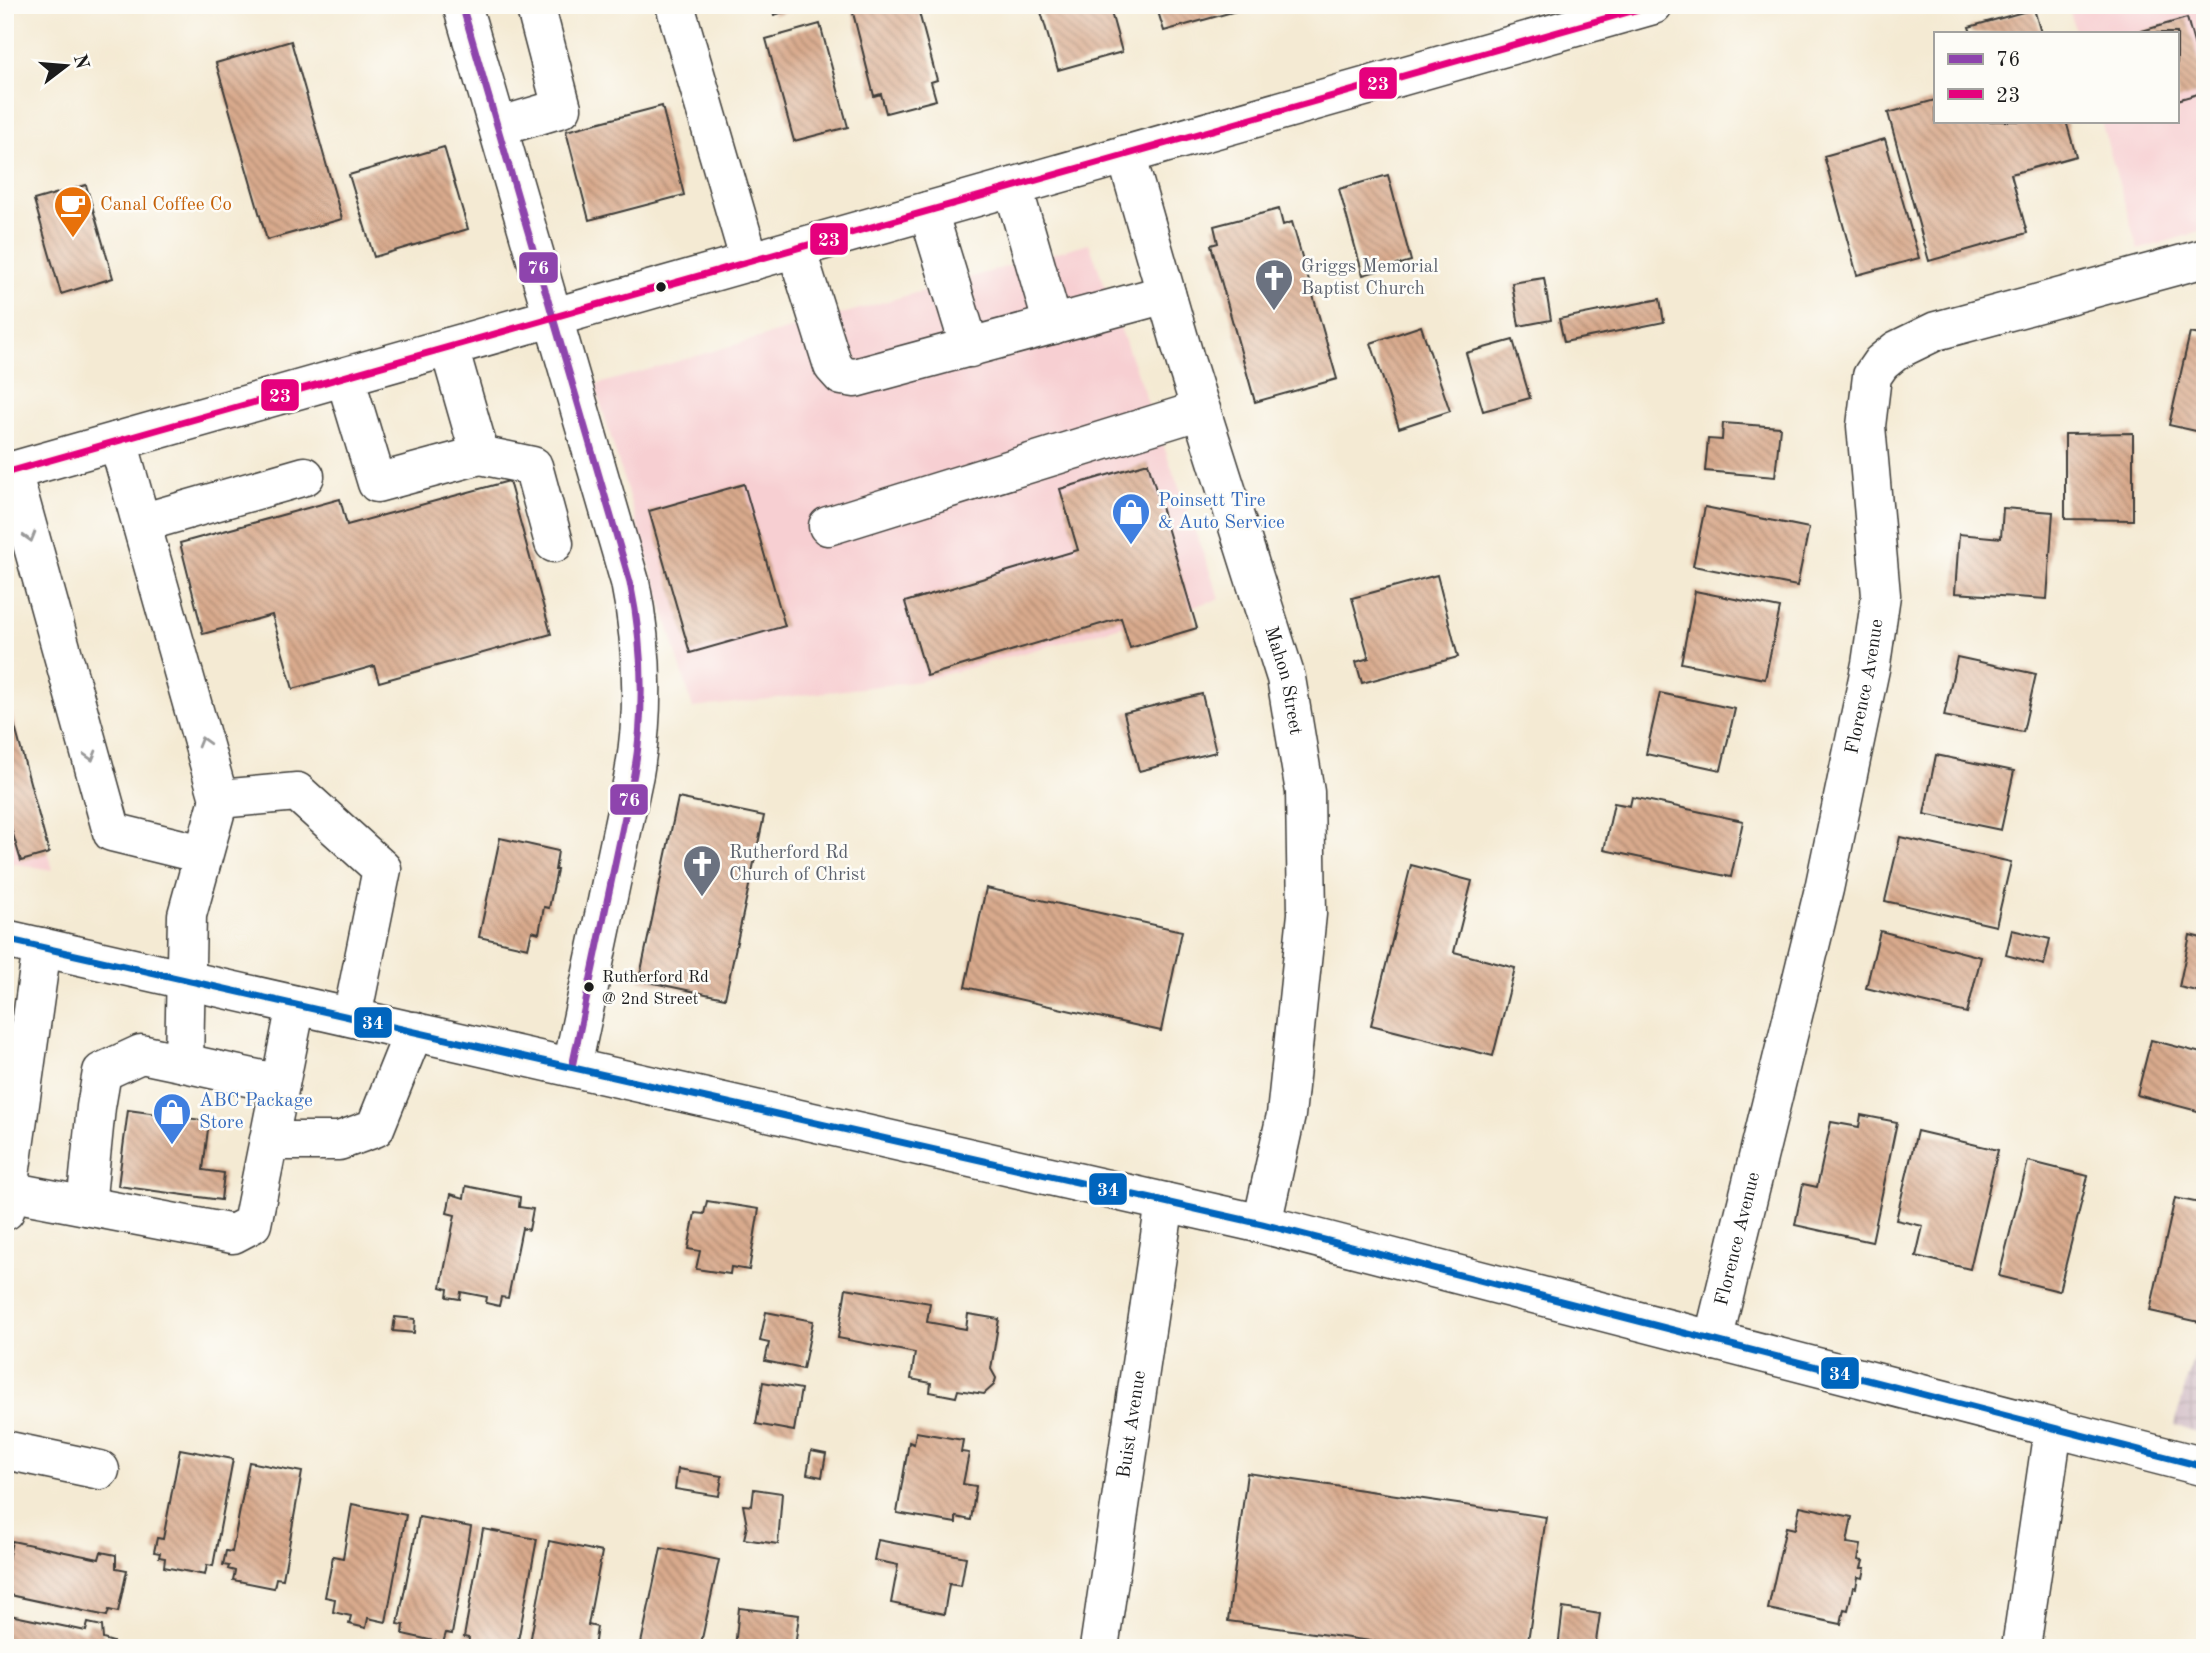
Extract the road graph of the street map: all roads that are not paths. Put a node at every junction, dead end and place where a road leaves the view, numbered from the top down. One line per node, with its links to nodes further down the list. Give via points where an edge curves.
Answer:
1 (463, 5): 5 (main road)
2 (534, 5): 5 (main road, via 562,108)
3 (675, 5): 11 (main road)
4 (1653, 5): 6 (main road)
5 (498, 127): 13 (main road)
6 (1126, 155): 7 (main road); 12 (main road, Mahon Street)
7 (1013, 187): 8 (main road); 14 (main road)
8 (928, 211): 9 (main road); 16 (main road)
9 (796, 248): 11 (main road); 16 (main road, via 833,366 842,376 855,378)
10 (2205, 258): 44 (main road, Florence Avenue, via 1936,331 1897,350 1872,376 1866,426 1881,595 1871,664 1824,889)
11 (750, 262): 13 (main road)
12 (1166, 294): 14 (main road); 18 (main road, Mahon Street)
13 (553, 317): 15 (main road); 20 (main road)
14 (1053, 325): 16 (main road)
15 (449, 347): 17 (main road); 21 (main road)
16 (970, 348)
17 (345, 377): 19 (main road); 21 (main road, via 377,483)
18 (1201, 410): 26 (main road); 43 (main road, Mahon Street, via 1286,678 1305,792 1307,914 1286,1115)
19 (118, 441): 23 (main road); 25 (main road)
20 (591, 447): 22 (main road); 37 (main road, via 630,582 642,663 634,774)
21 (480, 455): 22 (main road)
22 (533, 466): 27 (main road)
23 (8, 472): 29 (main road, one-way to 29, via 112,832)
24 (305, 476): 25 (main road)
25 (141, 523): 28 (main road, one-way to 25)
26 (828, 526)
27 (554, 543)
28 (219, 799): 29 (main road); 34 (main road, via 297,792 382,869)
29 (202, 854): 32 (main road, via 187,915)
30 (5, 939): 31 (main road)
31 (43, 947): 32 (main road); 40 (main road)
32 (187, 981): 33 (main road); 36 (main road)
33 (296, 1005): 34 (main road); 38 (main road)
34 (352, 1017): 35 (main road)
35 (414, 1031): 37 (main road); 39 (main road, via 375,1128 339,1141)
36 (184, 1063): 38 (main road); 42 (main road, via 141,1054 102,1072)
37 (572, 1068): 41 (main road)
38 (280, 1084): 39 (main road)
39 (269, 1141): 42 (main road, via 252,1224 233,1234)
40 (6, 1201): 42 (main road)
41 (1165, 1202): 43 (main road); 49 (main road, Buist Avenue)
42 (86, 1206)
43 (1262, 1224): 44 (main road)
44 (1713, 1341): 45 (main road)
45 (2053, 1429): 47 (main road); 50 (main road)
46 (5, 1450): 48 (main road)
47 (2205, 1467)
48 (100, 1470)
49 (1099, 1648)
50 (2021, 1648)

